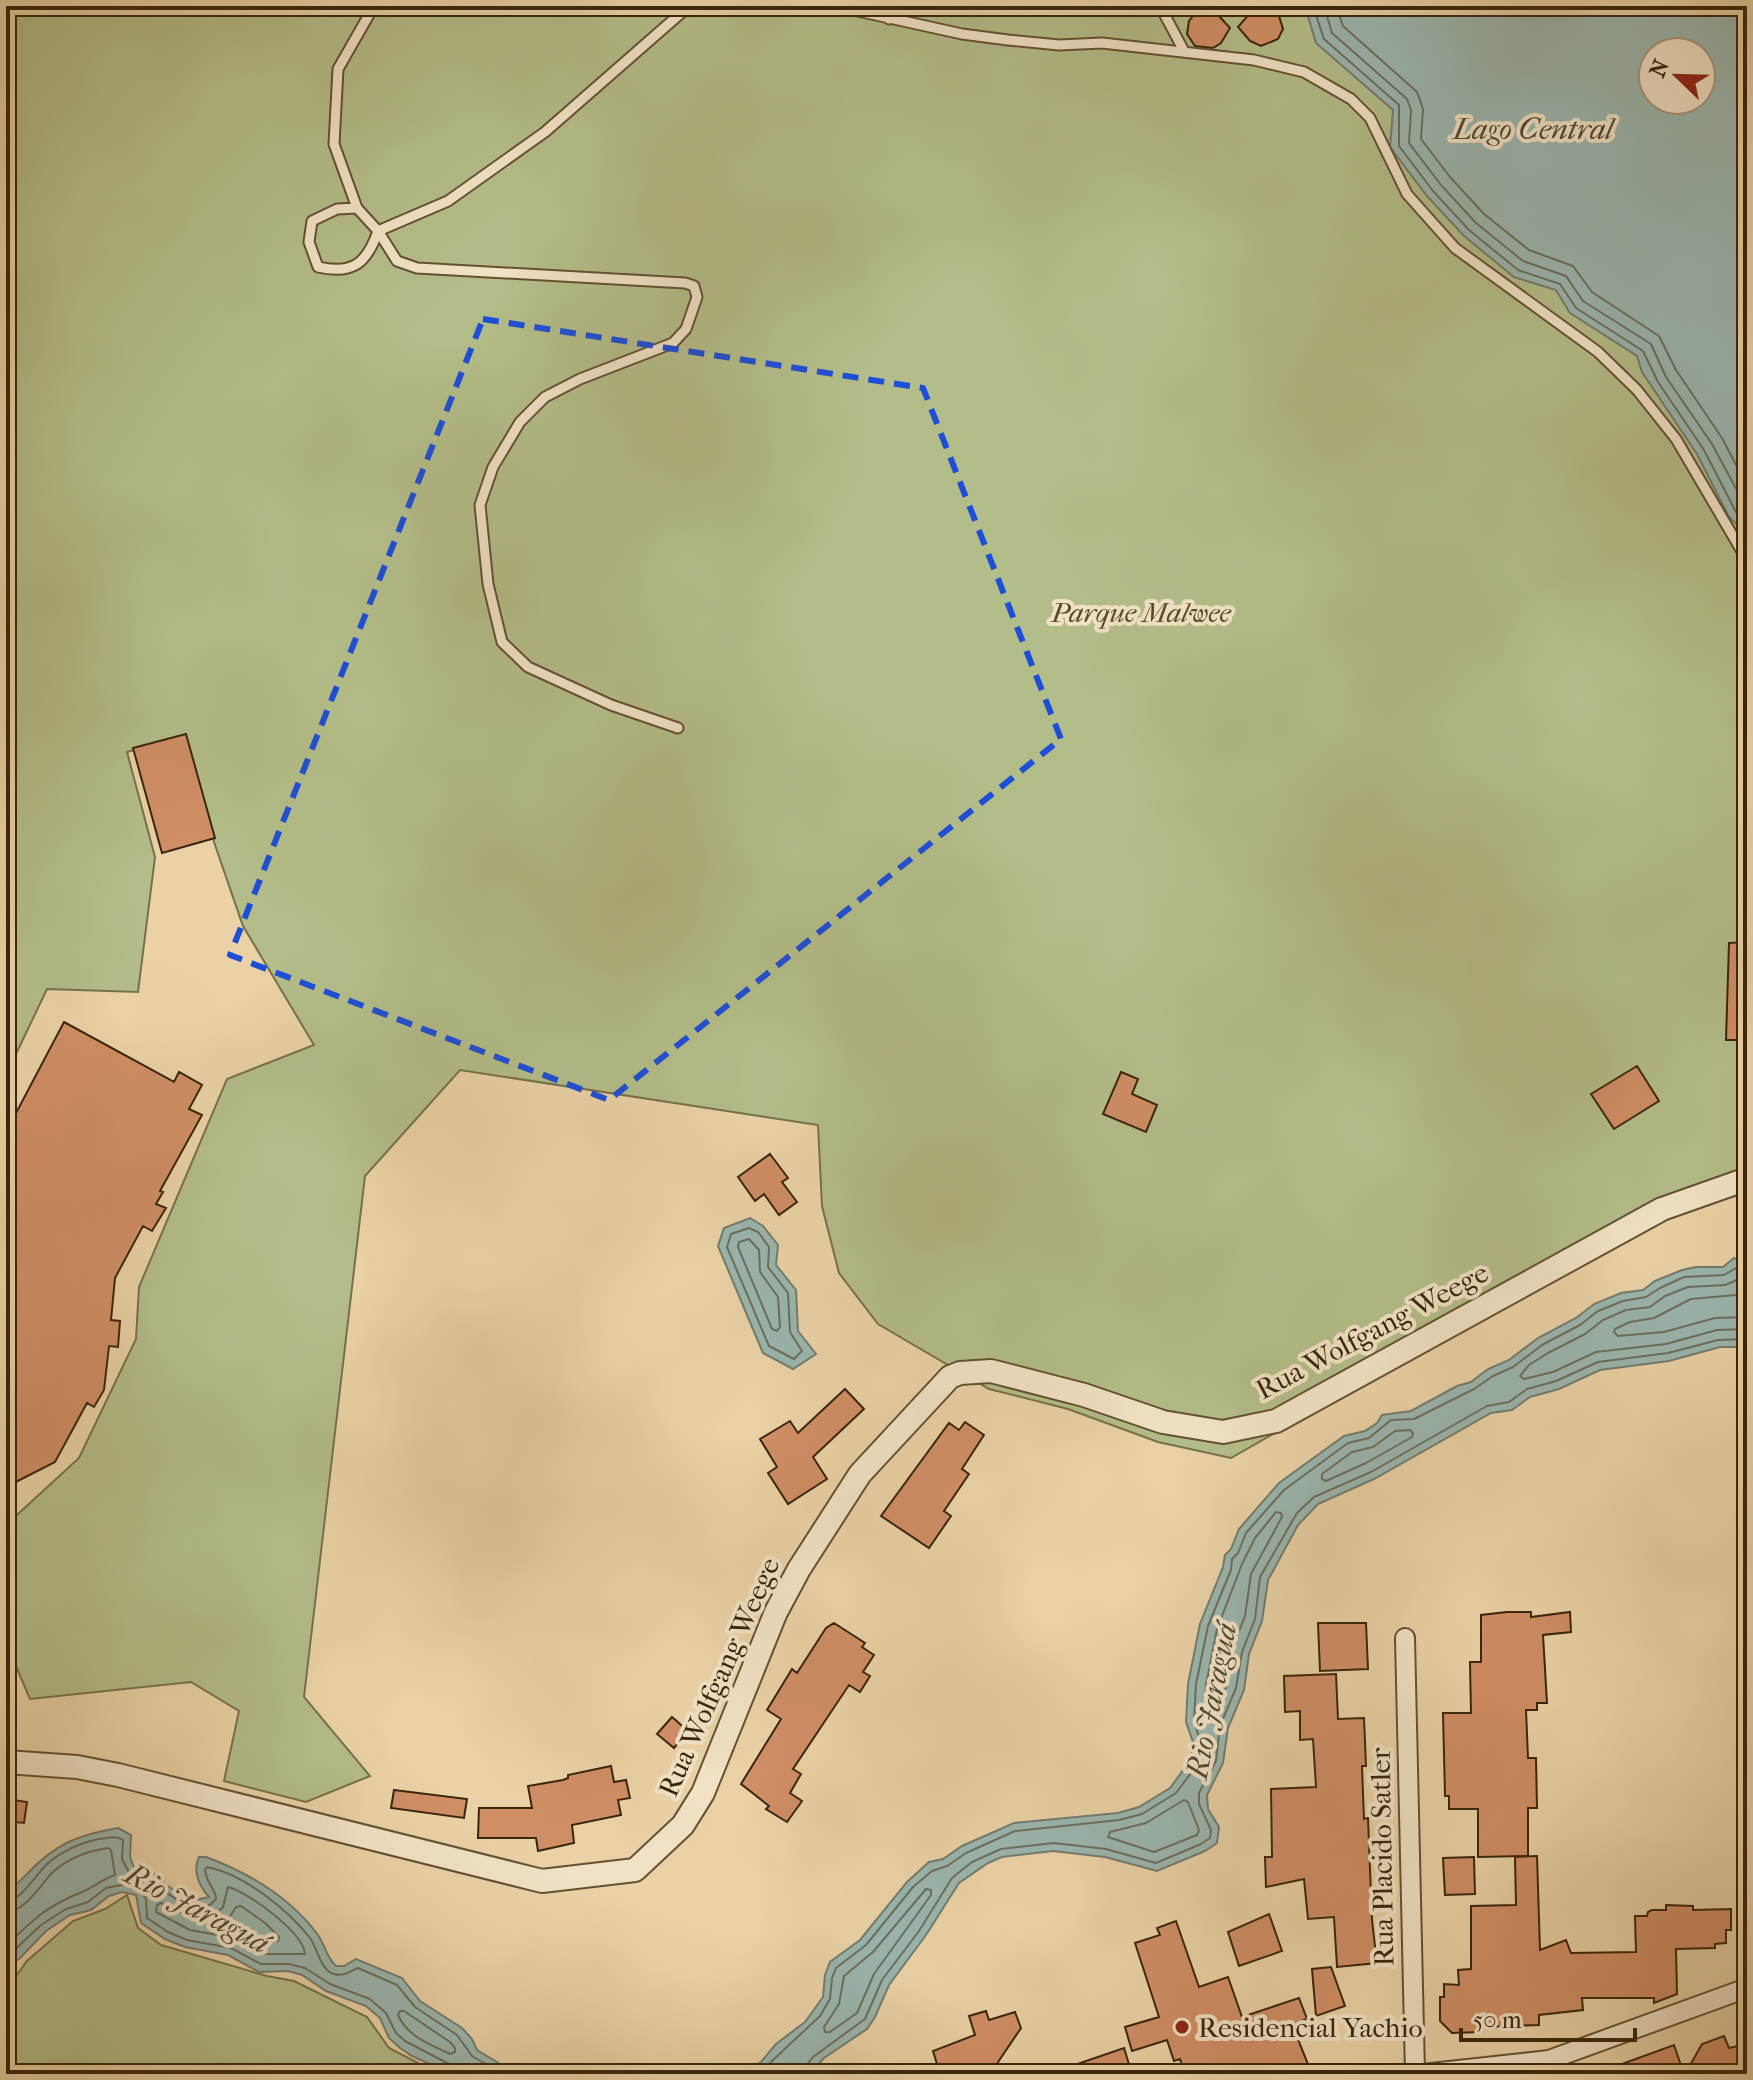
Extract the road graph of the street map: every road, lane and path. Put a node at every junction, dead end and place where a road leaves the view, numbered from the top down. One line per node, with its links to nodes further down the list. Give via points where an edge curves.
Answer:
1 (374, 6): 8 (lane, via 338,69 334,144)
2 (689, 6): 9 (lane, via 545,132 448,201)
3 (835, 6): 6 (lane)
4 (889, 6): 6 (lane)
5 (1160, 6): 7 (lane)
6 (889, 19): 7 (lane, via 1008,40)
7 (1184, 51): 10 (lane, via 1304,72 1362,108 1407,194 1455,248 1598,352 1637,390 1676,439)
8 (357, 208): 9 (lane); 9 (lane, via 337,209 312,221 309,242 318,267 335,271 354,265 370,254)
9 (378, 231): 11 (lane, via 397,261 417,268 694,286 697,297 686,329 673,343 545,397 520,422 493,467 480,505 488,584 502,642 528,667)
10 (1747, 560)
11 (678, 728)
12 (1747, 1179): 14 (street, Rua Wolfgang Weege, via 1662,1209 1276,1421 1223,1432 1163,1422 991,1371 950,1377 860,1474 799,1569 776,1612 703,1793 683,1825 635,1870 542,1881 118,1775)
13 (1405, 1638): 16 (street, Rua Placido Satler)
14 (6, 1762)
15 (1747, 1988): 17 (street, via 1549,2060)
16 (1415, 2074)
17 (1422, 2074)

